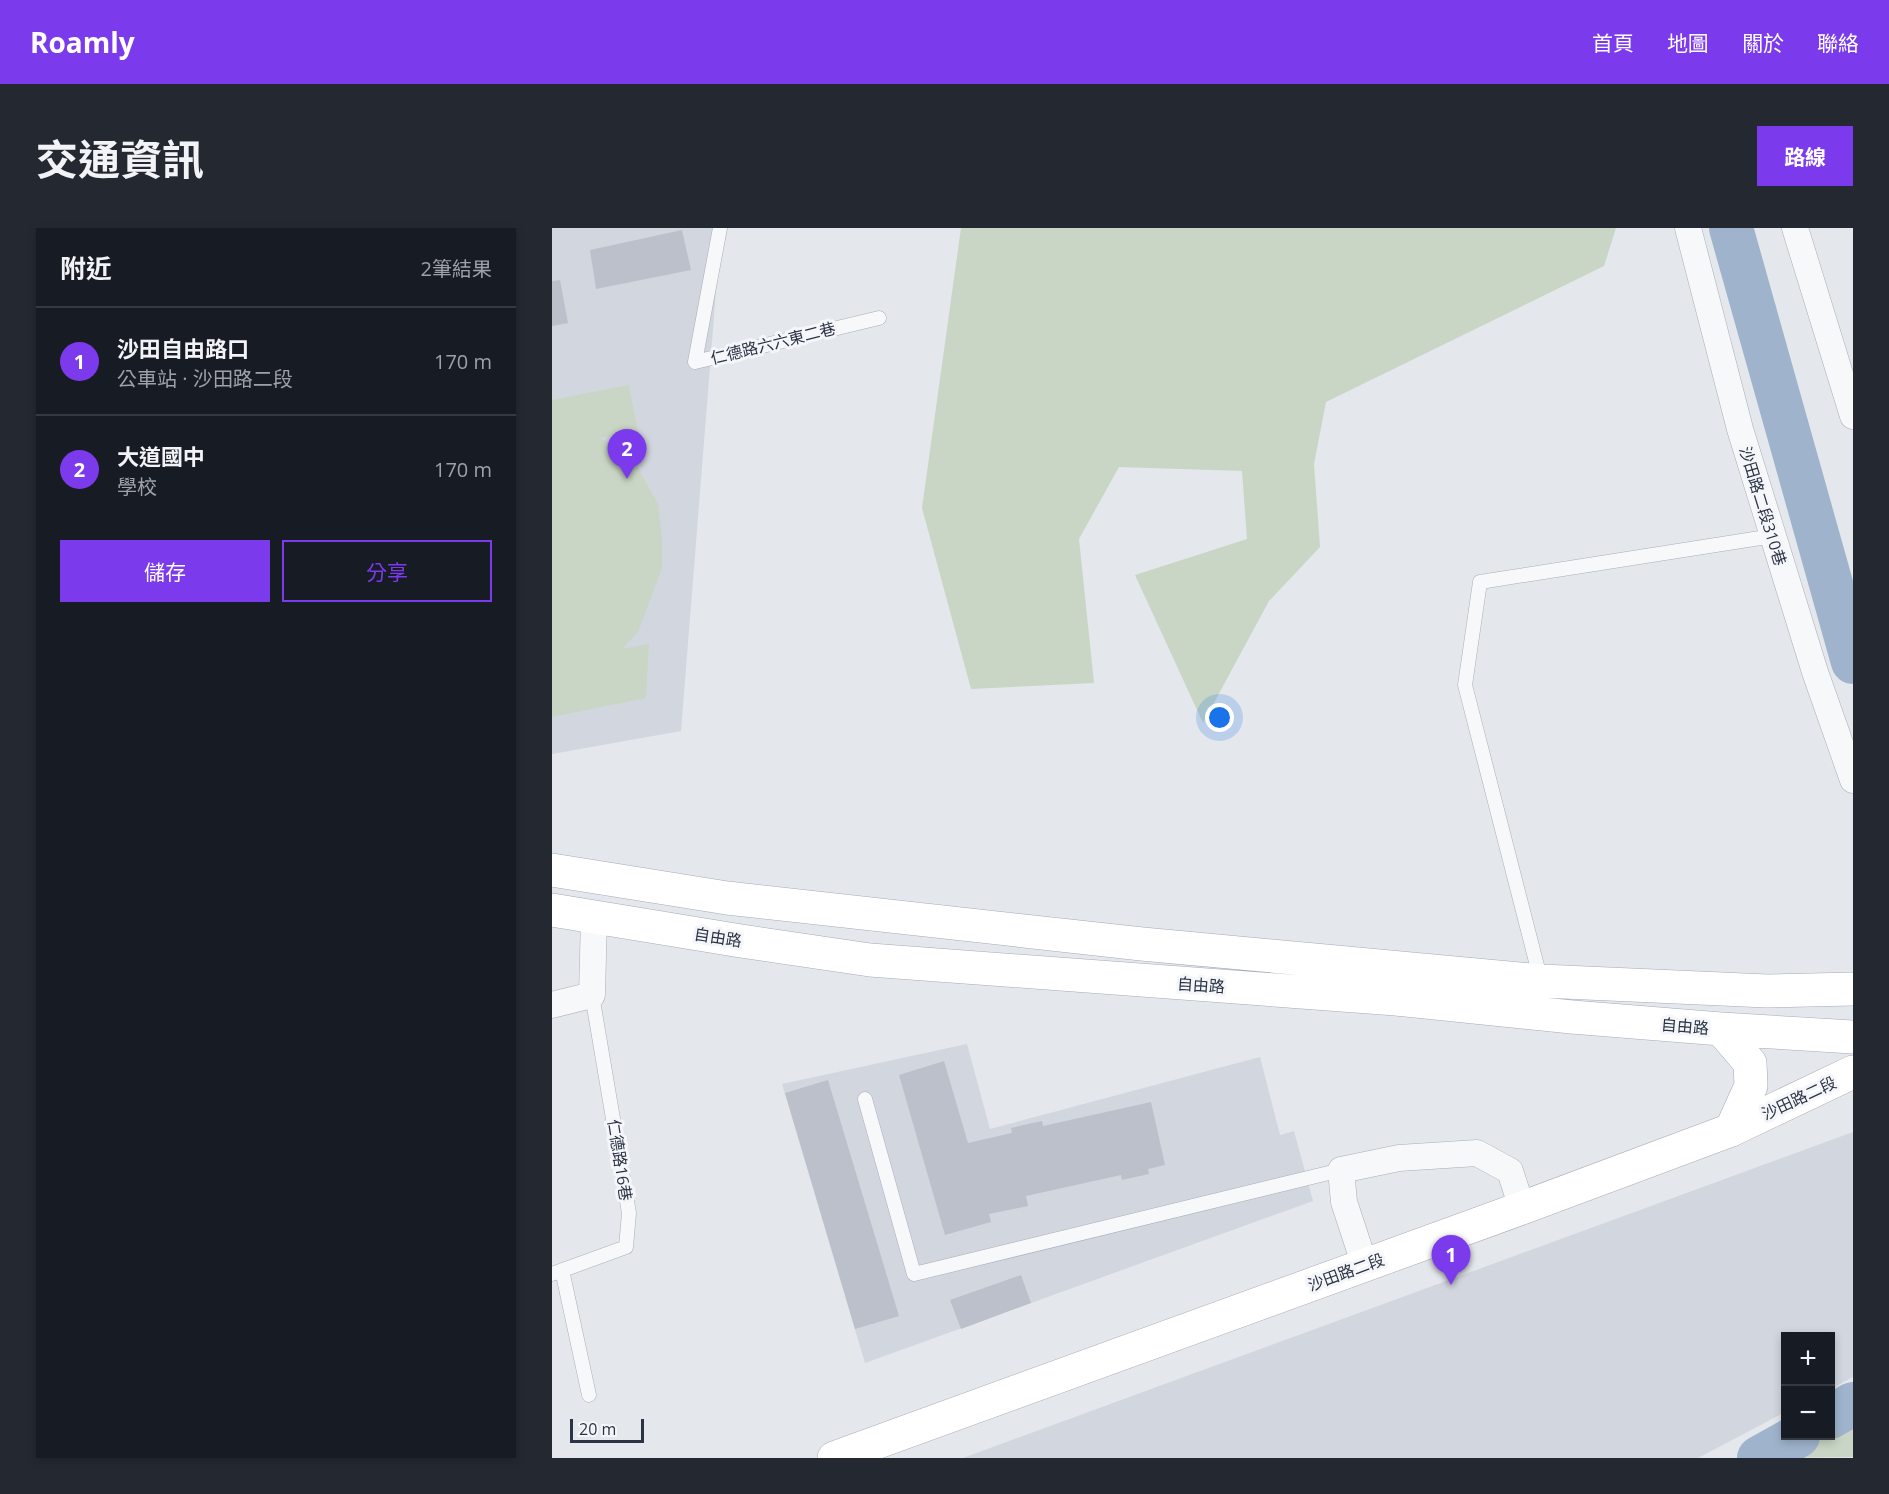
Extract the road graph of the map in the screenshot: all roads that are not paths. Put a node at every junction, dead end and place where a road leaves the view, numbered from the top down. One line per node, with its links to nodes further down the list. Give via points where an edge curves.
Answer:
1 (720, 228): 4 (lane, 仁德路六六東二巷, via 695,362)
2 (1688, 228): 6 (street, 沙田路二段310巷, via 1740,429)
3 (1795, 228): 5 (street)
4 (879, 318)
5 (1853, 416)
6 (1773, 536): 7 (street, 沙田路二段310巷); 11 (lane, via 1480,582 1465,685)
7 (1853, 780)
8 (552, 870): 11 (main road, via 727,898 1154,945)
9 (552, 910): 10 (main road, 自由路)
10 (594, 917): 13 (street); 15 (main road, 自由路, via 870,960 1396,999)
11 (1541, 981): 12 (main road, via 1767,991)
12 (1853, 989)
13 (592, 995): 14 (street); 23 (lane, 仁德路16巷, via 628,1213 626,1247)
14 (552, 1005)
15 (1721, 1029): 16 (main road, 自由路); 19 (main road, via 1750,1063 1751,1086)
16 (1853, 1037)
17 (1853, 1072): 19 (main road, 沙田路二段)
18 (865, 1099): 20 (lane, via 914,1274)
19 (1731, 1130): 21 (main road, 沙田路二段)
20 (1341, 1170): 21 (street, via 1400,1158 1477,1153 1510,1171); 22 (street, via 1344,1202)
21 (1522, 1208): 22 (main road, 沙田路二段)
22 (1365, 1266): 25 (main road, 沙田路二段)
23 (557, 1272): 24 (lane)
24 (589, 1395)
25 (834, 1458)

